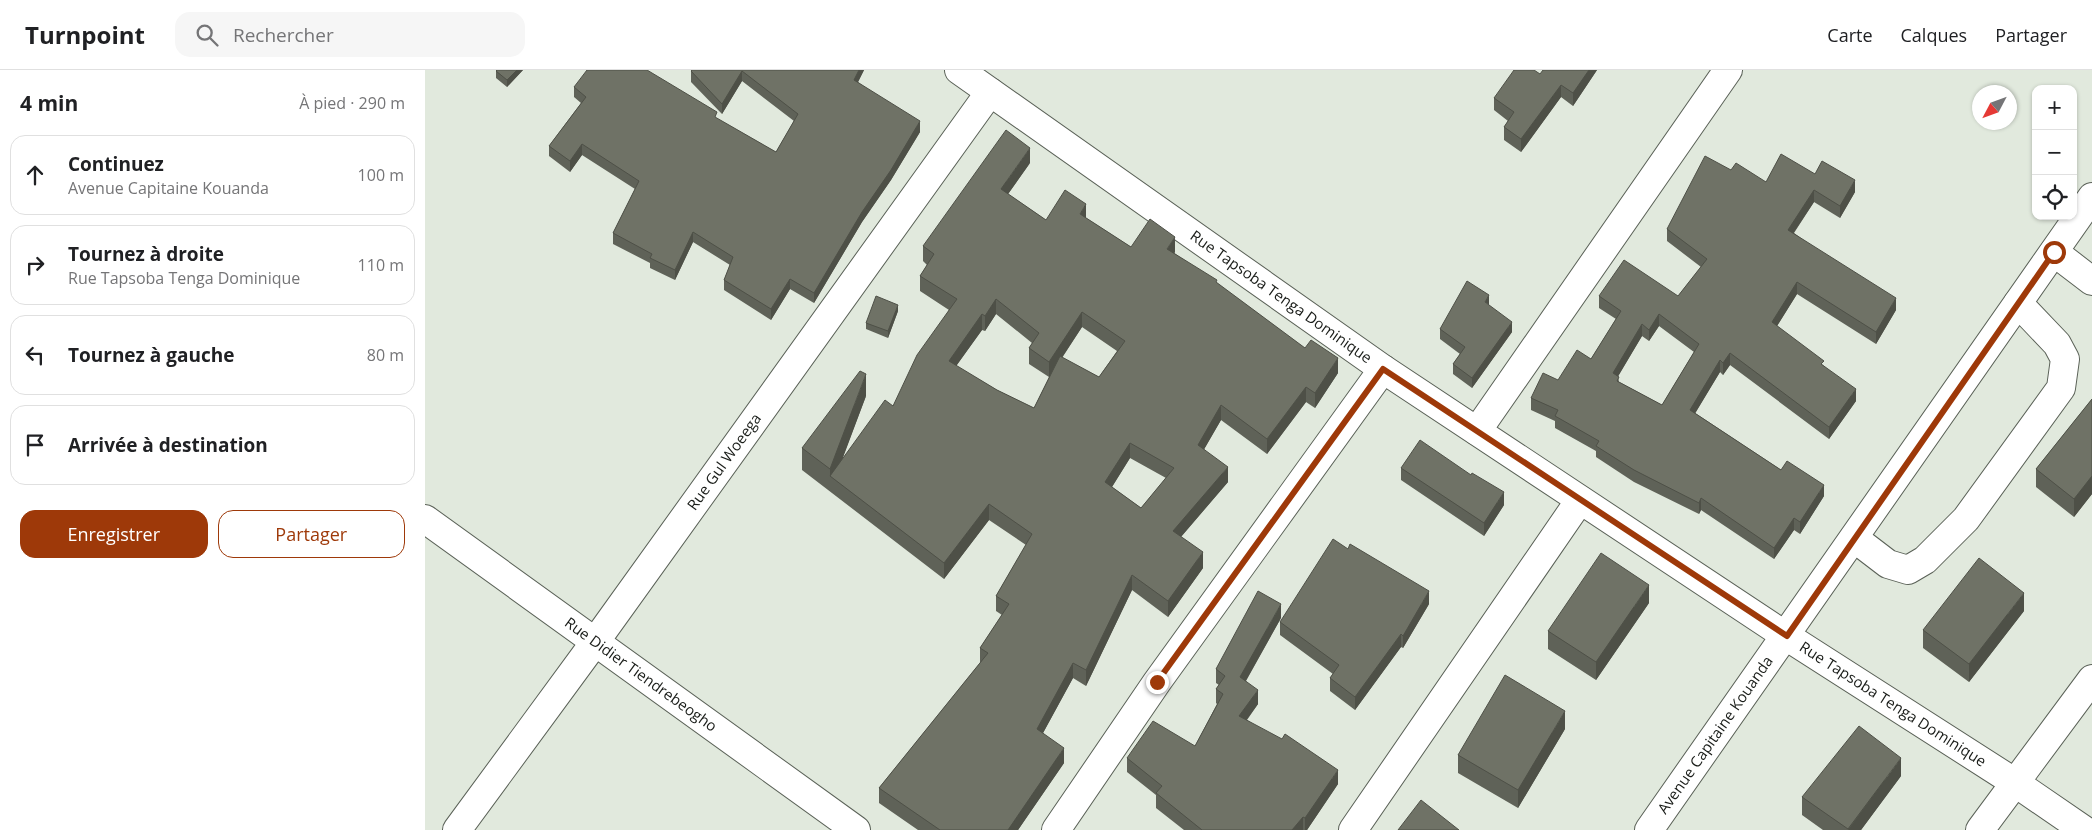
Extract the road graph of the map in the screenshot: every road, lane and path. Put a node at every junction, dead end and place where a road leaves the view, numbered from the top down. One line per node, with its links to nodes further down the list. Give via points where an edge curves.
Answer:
1 (959, 70): 3 (street, Rue Tapsoba Tenga Dominique)
2 (1728, 70): 9 (street)
3 (991, 92): 8 (street, Rue Tapsoba Tenga Dominique); 14 (street, Rue Gul Woeega)
4 (2092, 197): 5 (street, Avenue Capitaine Kouanda)
5 (2054, 252): 6 (street); 7 (street, Avenue Capitaine Kouanda)
6 (2092, 281)
7 (2018, 303): 12 (street, Avenue Capitaine Kouanda); 12 (street, via 2057,344 2065,359 2061,388 1965,519 1925,560 1907,570 1888,564)
8 (1383, 369): 9 (street, Rue Tapsoba Tenga Dominique); 19 (street, via 1157,682)
9 (1477, 431): 10 (street, Rue Tapsoba Tenga Dominique)
10 (1580, 500): 13 (street, Rue Tapsoba Tenga Dominique); 20 (street)
11 (425, 519): 14 (street, Rue Didier Tiendrebeogho)
12 (1854, 538): 13 (street, Avenue Capitaine Kouanda)
13 (1787, 636): 16 (street, Rue Tapsoba Tenga Dominique); 21 (street, Avenue Capitaine Kouanda)
14 (595, 642): 17 (street, Rue Gul Woeega); 18 (street, Rue Didier Tiendrebeogho)
15 (2092, 679): 16 (street)
16 (2014, 782): 22 (street); 23 (street, Rue Tapsoba Tenga Dominique)
17 (457, 830)
18 (856, 830)
19 (1055, 830)
20 (1353, 830)
21 (1649, 830)
22 (1980, 830)
23 (2084, 830)

